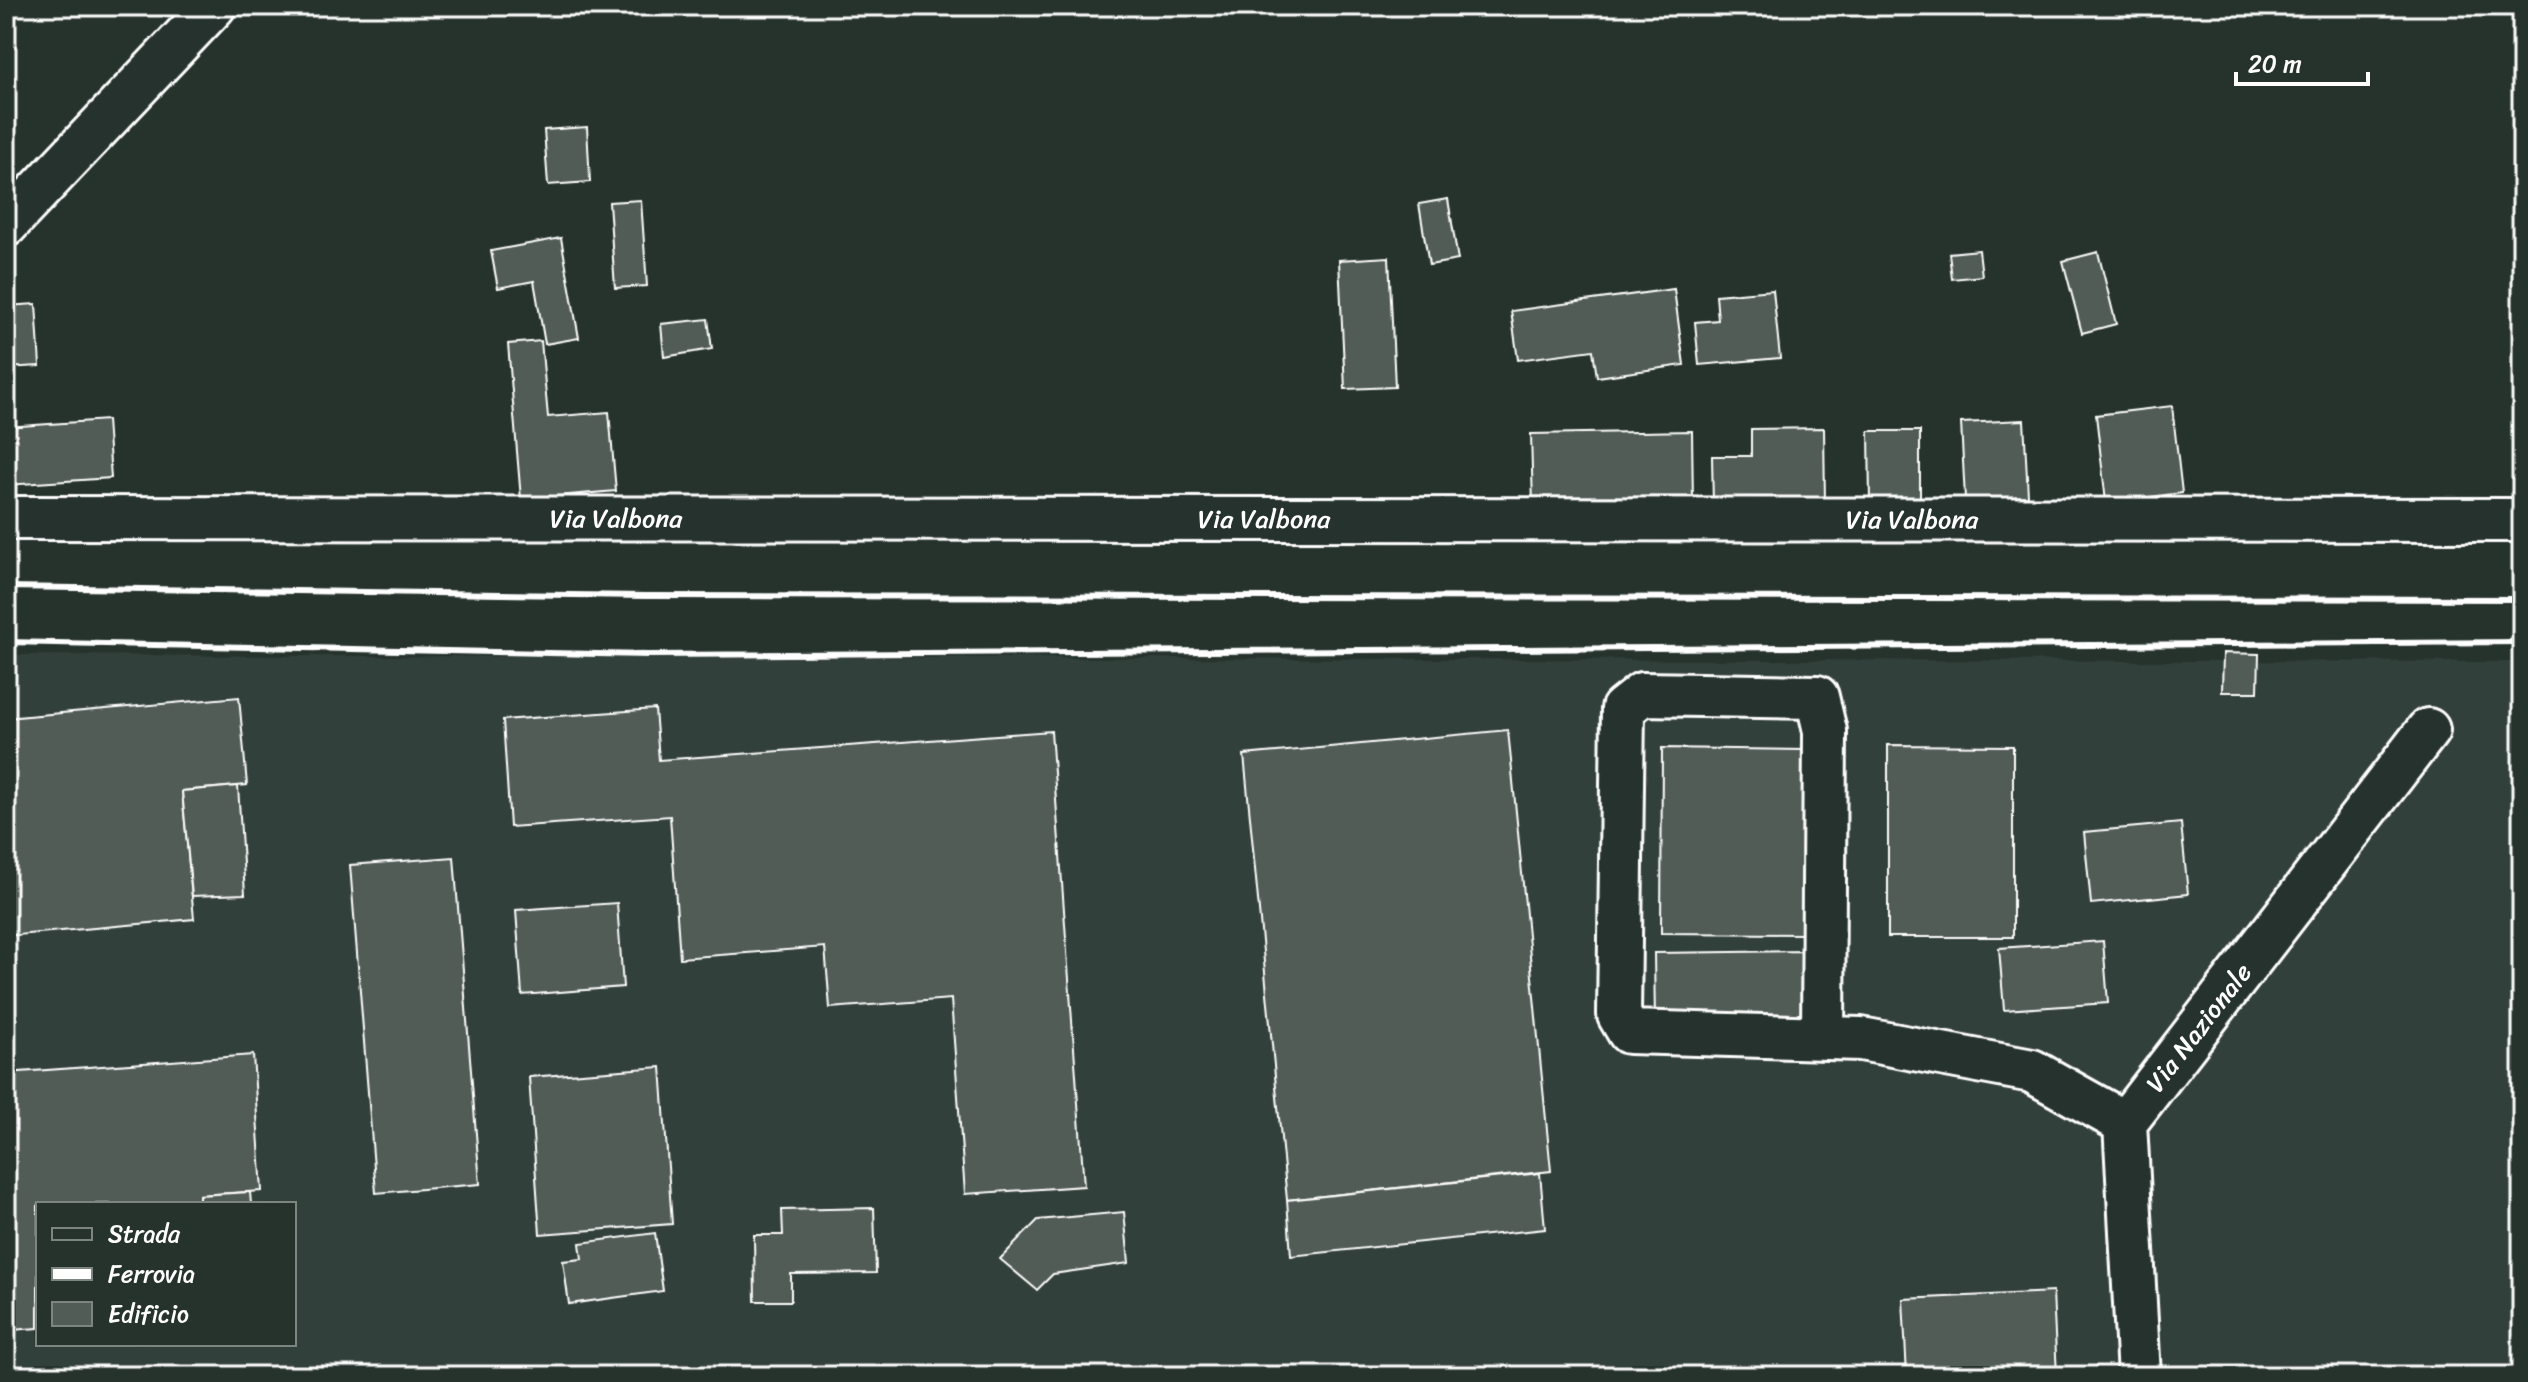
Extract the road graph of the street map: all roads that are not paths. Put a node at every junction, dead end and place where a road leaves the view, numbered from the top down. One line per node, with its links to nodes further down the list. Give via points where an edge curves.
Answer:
1 (214, 6): 2 (street)
2 (6, 225)
3 (6, 518): 4 (street, Via Valbona)
4 (2522, 520)
5 (2428, 730): 7 (street, Via Nazionale)
6 (1823, 1038): 6 (street, via 1629,1032 1619,1015 1623,709 1642,694 1817,697 1825,731); 7 (street, via 1861,1039 2032,1071)
7 (2125, 1123): 8 (street)
8 (2139, 1376)

